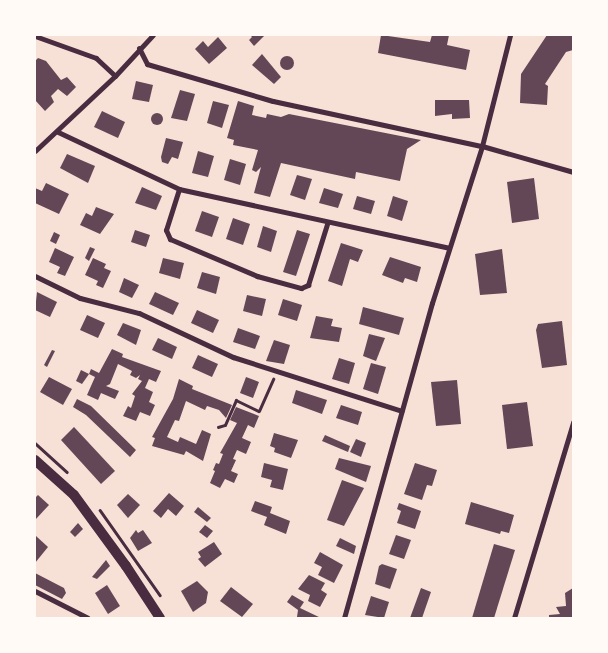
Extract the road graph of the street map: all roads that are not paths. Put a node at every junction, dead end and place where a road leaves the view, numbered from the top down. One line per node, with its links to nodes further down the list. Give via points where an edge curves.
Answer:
1 (153, 35): 4 (street)
2 (510, 35): 7 (street)
3 (35, 36): 5 (street, via 90,54)
4 (139, 48): 5 (street); 7 (street, via 147,64 264,98)
5 (116, 76): 6 (street)
6 (58, 132): 8 (street); 10 (street)
7 (482, 146): 9 (street); 12 (street)
8 (35, 151)
9 (573, 172)
10 (179, 189): 11 (street); 11 (street, via 166,230 170,239 257,276 301,288 308,285)
11 (327, 224): 12 (street)
12 (450, 248): 14 (street)
13 (35, 276): 14 (street, via 80,298 139,314 234,357)
14 (402, 411): 20 (street)
15 (573, 422): 21 (street)
16 (35, 460): 19 (main road, via 74,495)
17 (35, 591): 18 (street)
18 (88, 618)
19 (160, 618)
20 (344, 618)
21 (514, 618)

